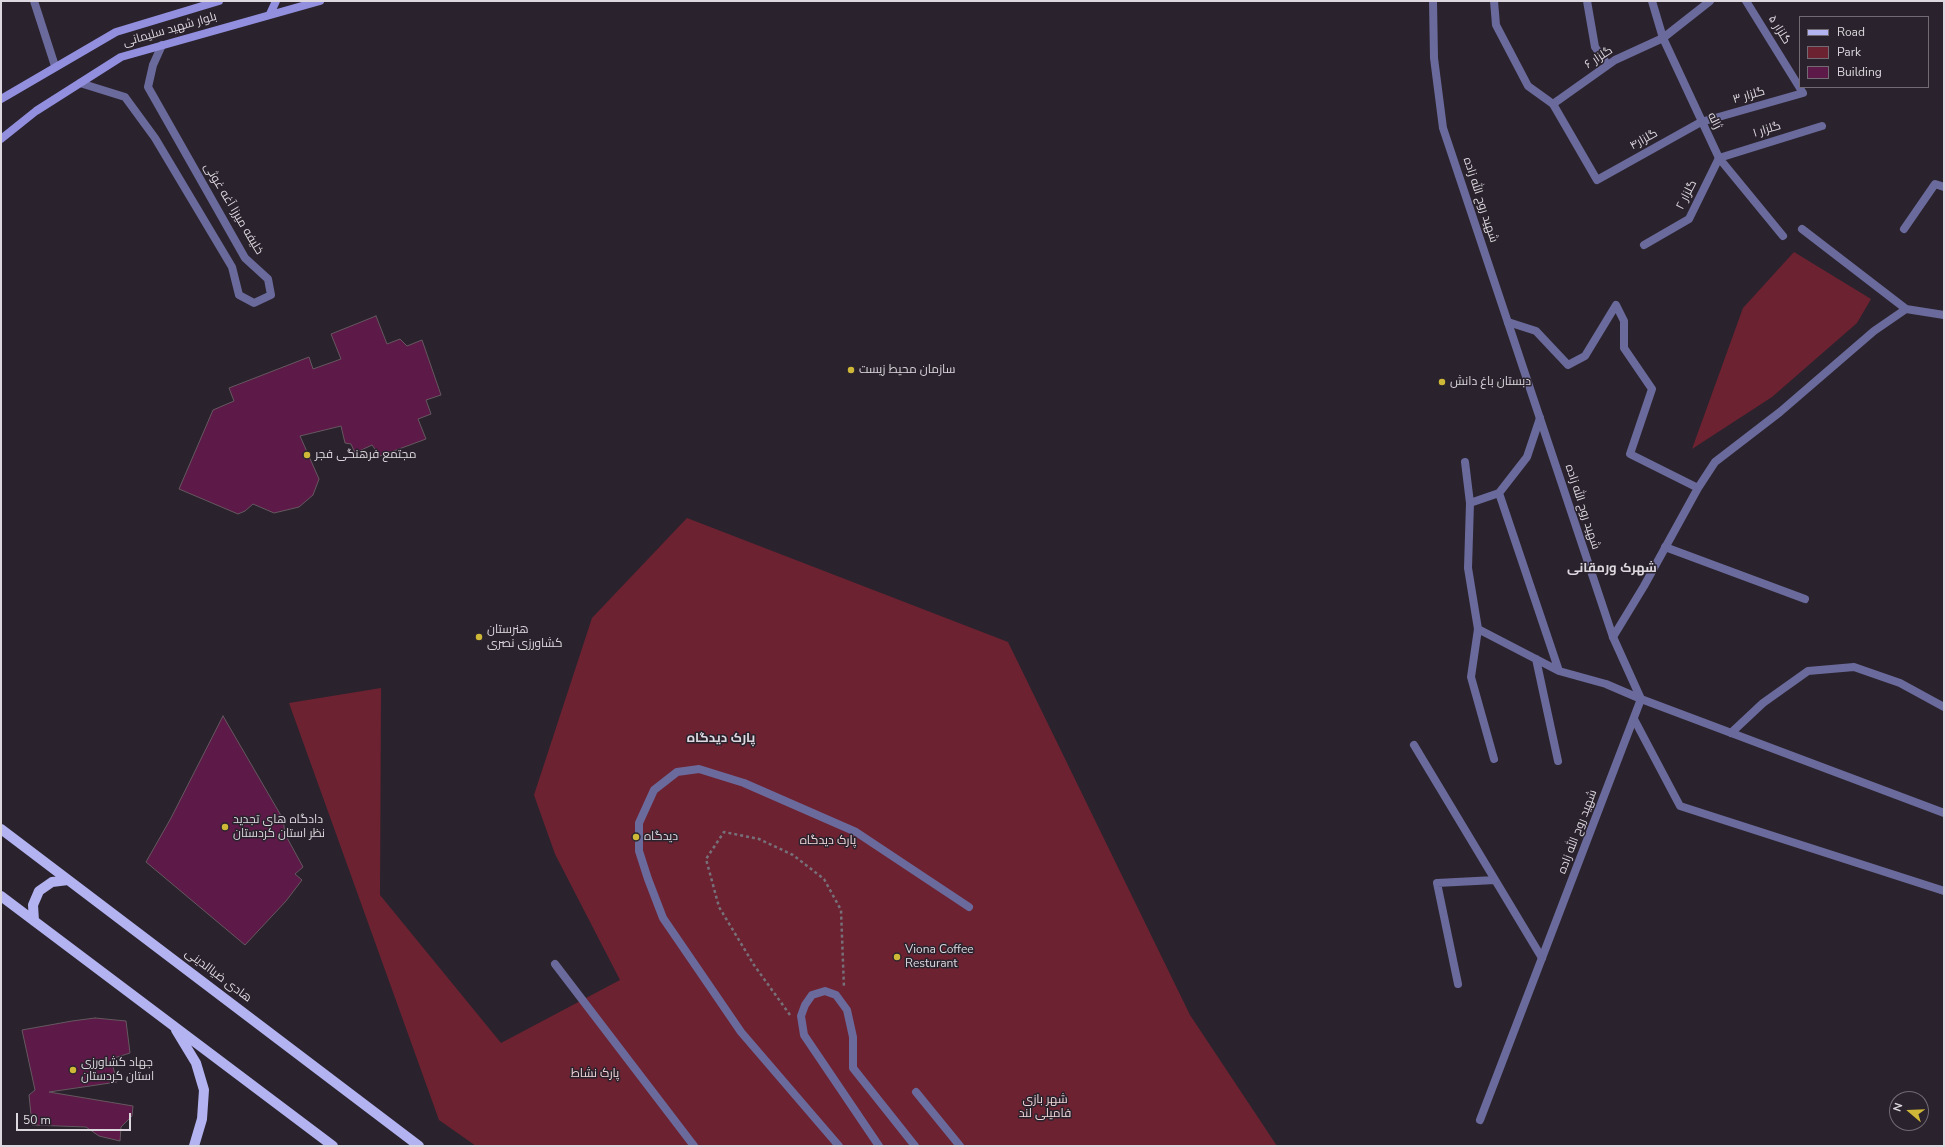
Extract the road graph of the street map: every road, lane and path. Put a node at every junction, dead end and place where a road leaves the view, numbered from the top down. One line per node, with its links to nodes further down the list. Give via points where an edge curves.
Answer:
1 (34, 1): 16 (street)
2 (219, 1): 16 (main road, بلوار شهید سلیمانی, via 116,32)
3 (276, 1): 12 (main road)
4 (320, 1): 11 (main road, بلوار شهید سلیمانی)
5 (1433, 1): 34 (street, شهید روح الله زاده, via 1434,58 1443,128)
6 (1494, 1): 22 (street, via 1496,25 1528,86)
7 (1587, 1): 15 (street, via 1595,47)
8 (1652, 1): 13 (street, ژاله)
9 (1710, 1): 13 (street, گلزار ۶)
10 (1746, 1): 18 (street, گلزار ۵)
11 (305, 3): 12 (main road, بلوار شهید سلیمانی)
12 (270, 14): 14 (main road, بلوار شهید سلیمانی)
13 (1663, 38): 15 (street, گلزار ۶); 23 (street, ژاله)
14 (162, 45): 17 (main road, بلوار شهید سلیمانی, via 121,57); 17 (street, خلیفه میرزا آغه غوثی, via 153,65 148,87 246,258 268,279 271,294 254,303 239,295 232,267 155,138 125,97)
15 (1608, 65): 22 (street, گلزار ۶)
16 (55, 66): 21 (main road, بلوار شهید سلیمانی)
17 (80, 83): 25 (main road, بلوار شهید سلیمانی, via 36,111)
18 (1799, 85)
19 (1801, 88): 20 (street, گلزار ۵)
20 (1804, 93): 23 (street, گلزار ۳)
21 (1, 99)
22 (1553, 104): 23 (street, گلزار۴, via 1597,180)
23 (1702, 122): 26 (street, ژاله)
24 (1822, 126): 26 (street, گلزار ۱)
25 (1, 139)
26 (1719, 158): 30 (street, ژاله); 31 (street, گلزار ۲, via 1689,219)
27 (1944, 187): 29 (street, via 1935,184)
28 (1802, 229): 32 (street)
29 (1904, 229)
30 (1783, 236)
31 (1644, 246)
32 (1906, 309): 33 (street); 37 (street, via 1874,331 1780,412 1715,462)
33 (1944, 315)
34 (1508, 322): 35 (street, شهید روح الله زاده); 37 (street, via 1536,331 1568,365 1585,356 1616,305 1624,321 1624,348 1652,389 1630,454)
35 (1540, 418): 38 (street, via 1527,458); 43 (street, شهید روح الله زاده)
36 (1465, 462): 39 (street)
37 (1698, 488): 40 (street)
38 (1499, 493): 39 (street); 45 (street)
39 (1470, 503): 42 (street, via 1468,568)
40 (1665, 547): 41 (street); 43 (street)
41 (1805, 599)
42 (1478, 629): 44 (street); 51 (street, via 1471,677)
43 (1613, 637): 46 (street, شهید روح الله زاده)
44 (1536, 659): 45 (street); 52 (street)
45 (1560, 671): 46 (street, via 1606,684)
46 (1641, 700): 48 (street, شهید روح الله زاده); 49 (street)
47 (1944, 707): 49 (street, via 1900,683 1854,667 1808,671 1762,703)
48 (1634, 719): 57 (street, via 1680,806); 61 (street, شهید روح الله زاده)
49 (1731, 733): 53 (street)
50 (1414, 745): 56 (street)
51 (1494, 759)
52 (1558, 762)
53 (1944, 813)
54 (1, 829): 55 (main road, هادی ضیاالدینی)
55 (68, 880): 60 (main road, via 52,882 39,891 32,905); 71 (main road, هادی ضیاالدینی)
56 (1495, 880): 61 (street); 63 (street, via 1437,882)
57 (1944, 892)
58 (1, 896): 60 (main road)
59 (969, 907): 73 (street, via 856,832 744,783 699,769 677,772 654,790 639,823 639,851 663,918 741,1032)
60 (34, 921): 66 (main road)
61 (1542, 958): 68 (street, شهید روح الله زاده)
62 (555, 964): 72 (street)
63 (1458, 984)
64 (847, 1010): 65 (path, via 841,910 824,879 793,855 759,839 724,832 706,859 719,907 754,965); 74 (street, via 836,995 825,991 812,995 805,1004 801,1016 804,1035); 75 (street, via 854,1037 854,1068)
65 (791, 1016)
66 (173, 1025): 69 (main road, via 196,1063 204,1090 202,1119); 70 (main road)
67 (916, 1092): 76 (street)
68 (1480, 1120)
69 (194, 1146)
70 (333, 1146)
71 (419, 1146)
72 (694, 1146)
73 (839, 1146)
74 (878, 1146)
75 (915, 1146)
76 (960, 1146)

